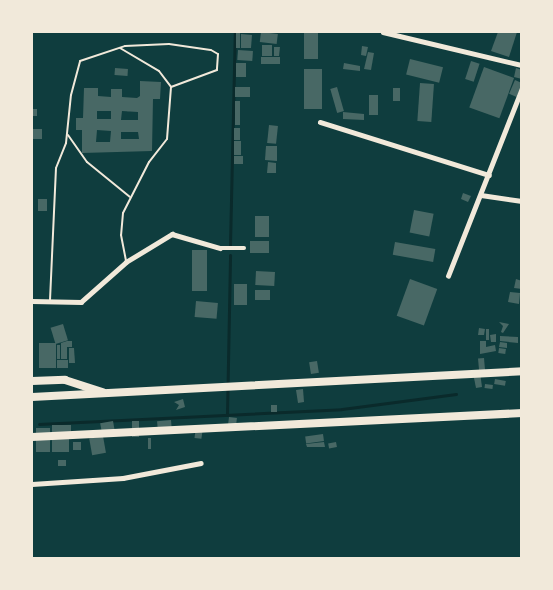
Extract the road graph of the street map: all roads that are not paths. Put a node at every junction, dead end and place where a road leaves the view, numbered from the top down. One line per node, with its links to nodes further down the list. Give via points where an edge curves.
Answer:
1 (383, 32): 3 (street)
2 (120, 48): 4 (lane, via 159,71); 4 (lane, via 169,44 218,54 217,70 212,74); 7 (lane, via 80,61 71,95)
3 (522, 65)
4 (171, 87): 10 (lane, via 167,139)
5 (522, 88): 8 (street)
6 (320, 122): 8 (street)
7 (68, 135): 10 (lane, via 87,162); 15 (lane, via 56,168)
8 (489, 175): 9 (street)
9 (481, 195): 11 (street); 14 (street)
10 (130, 197): 13 (lane, via 121,235)
11 (522, 201)
12 (244, 248): 13 (street, via 220,248 172,234)
13 (126, 262): 15 (street, via 81,302)
14 (448, 276)
15 (50, 300): 16 (street)
16 (32, 301)
17 (522, 371): 19 (highway)
18 (32, 381): 19 (main road, via 65,380)
19 (107, 393): 20 (highway)
20 (32, 397)
21 (522, 413): 22 (highway)
22 (32, 437)
23 (201, 464): 24 (street, via 123,478)
24 (32, 484)

